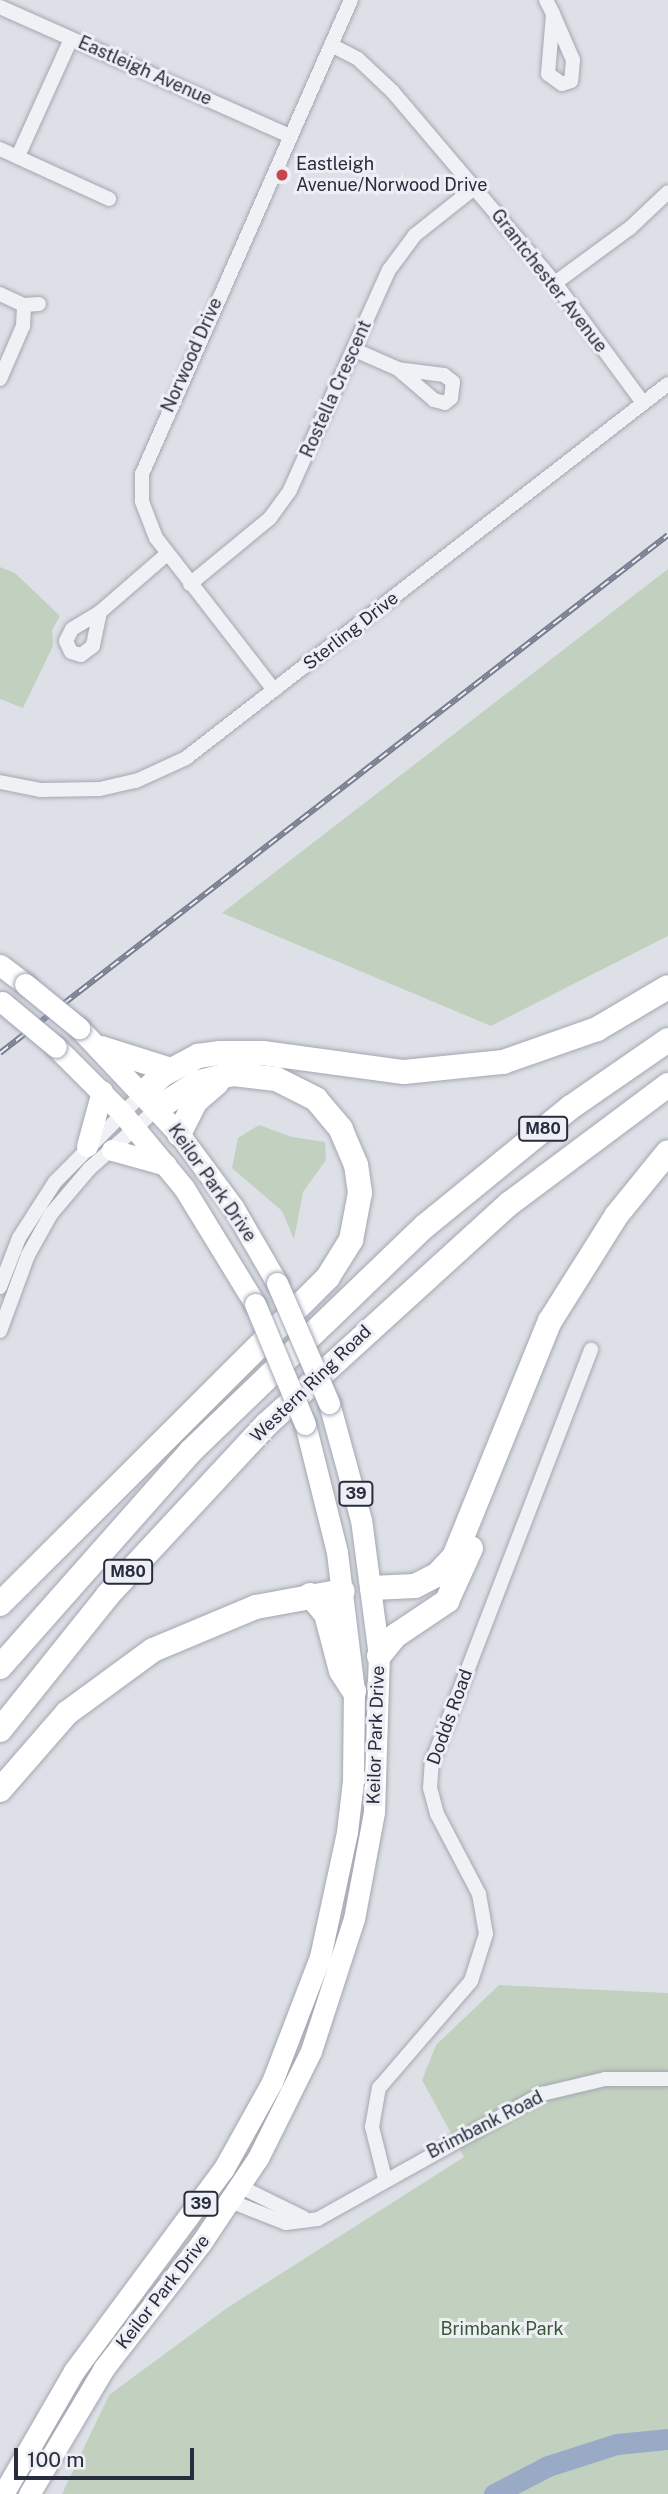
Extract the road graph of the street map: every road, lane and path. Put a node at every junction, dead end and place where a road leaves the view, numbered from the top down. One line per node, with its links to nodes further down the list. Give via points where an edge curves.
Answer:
1 (351, 0): 6 (street, Norwood Drive)
2 (546, 0): 4 (street)
3 (0, 7): 5 (street, Eastleigh Avenue)
4 (553, 14)
5 (71, 38): 7 (street, Eastleigh Avenue); 9 (street)
6 (331, 45): 7 (street, Norwood Drive); 10 (street, Grantchester Avenue, via 377,75)
7 (290, 136): 20 (street, Norwood Drive, via 146,461 142,501 150,528)
8 (0, 149): 9 (street)
9 (18, 156): 12 (street)
10 (474, 188): 13 (street, Grantchester Avenue); 15 (street, Rostella Crescent, via 415,235 400,253)
11 (668, 192): 13 (street, via 630,228)
12 (109, 198)
13 (555, 283): 19 (street, Grantchester Avenue)
14 (0, 294): 17 (street, via 32,304)
15 (355, 350): 16 (street); 21 (street, Rostella Crescent, via 290,490 270,518)
16 (398, 369)
17 (0, 379)
18 (668, 384): 19 (street, Sterling Drive)
19 (643, 403): 23 (street, Sterling Drive)
20 (167, 554): 21 (street, Norwood Drive); 22 (street)
21 (190, 584): 23 (street, Norwood Drive)
22 (100, 612)
23 (274, 690): 24 (street, Sterling Drive, via 186,758 136,781 60,792)
24 (0, 782)
25 (0, 965): 29 (main road, Keilor Park Drive / 39, bridge)
26 (668, 987): 30 (highway, via 568,1042 473,1068 372,1070 242,1052 198,1056)
27 (1, 1001): 33 (main road, Keilor Park Drive / 39, bridge)
28 (668, 1040): 49 (highway, Western Ring Road / M80, via 571,1107 425,1226 164,1479)
29 (105, 1053): 30 (highway); 34 (main road, Keilor Park Drive / 39)
30 (171, 1070): 34 (highway)
31 (233, 1074): 34 (highway, via 198,1082); 35 (highway, via 195,1101); 47 (highway, via 290,1084 324,1106 341,1129 359,1186 351,1240 328,1277)
32 (668, 1085): 51 (highway, Western Ring Road / M80, via 509,1204 267,1424 107,1595)
33 (102, 1091): 34 (main road, Keilor Park Drive / 39); 36 (main road)
34 (139, 1109): 35 (main road, Keilor Park Drive / 39); 36 (street); 37 (street); 39 (main road, Keilor Park Drive / 39)
35 (179, 1134): 44 (main road, Keilor Park Drive / 39, bridge, via 233,1207 277,1283 328,1403 353,1481)
36 (87, 1146): 40 (street, via 28,1222)
37 (112, 1150): 39 (main road); 41 (street, via 80,1178 43,1226)
38 (668, 1152): 43 (highway, via 616,1216 575,1277 536,1350)
39 (166, 1165): 45 (main road, Keilor Park Drive / 39, bridge, via 255,1304 305,1424 328,1507)
40 (0, 1287)
41 (0, 1331)
42 (591, 1350): 54 (street, Dodds Road, via 430,1770 437,1814 479,1894 486,1934 471,1981 392,2067 376,2097 372,2127)
43 (508, 1419): 44 (highway, via 460,1543 445,1569 415,1586); 48 (highway, via 479,1525 453,1591 438,1611 391,1639)
44 (372, 1588): 45 (main road); 48 (main road, Keilor Park Drive / 39)
45 (343, 1591): 46 (highway); 50 (main road, Keilor Park Drive / 39)
46 (310, 1595): 50 (highway, via 326,1614 341,1671); 52 (highway, via 209,1623 134,1661 52,1728)
47 (0, 1604)
48 (379, 1657): 56 (main road, Keilor Park Drive / 39, via 374,1812 354,1919 326,2012 297,2086)
49 (0, 1667)
50 (354, 1691): 55 (main road, Keilor Park Drive / 39, via 347,1832 320,1957 272,2082)
51 (0, 1730)
52 (0, 1790)
53 (668, 2079): 54 (street, Brimbank Road, via 605,2079 552,2091)
54 (385, 2179): 56 (street, Brimbank Road, via 318,2219 286,2223)
55 (211, 2191): 56 (main road); 57 (main road, Keilor Park Drive / 39, via 74,2371)
56 (235, 2194): 58 (main road, Keilor Park Drive / 39, via 104,2368)
57 (3, 2493)
58 (29, 2494)

